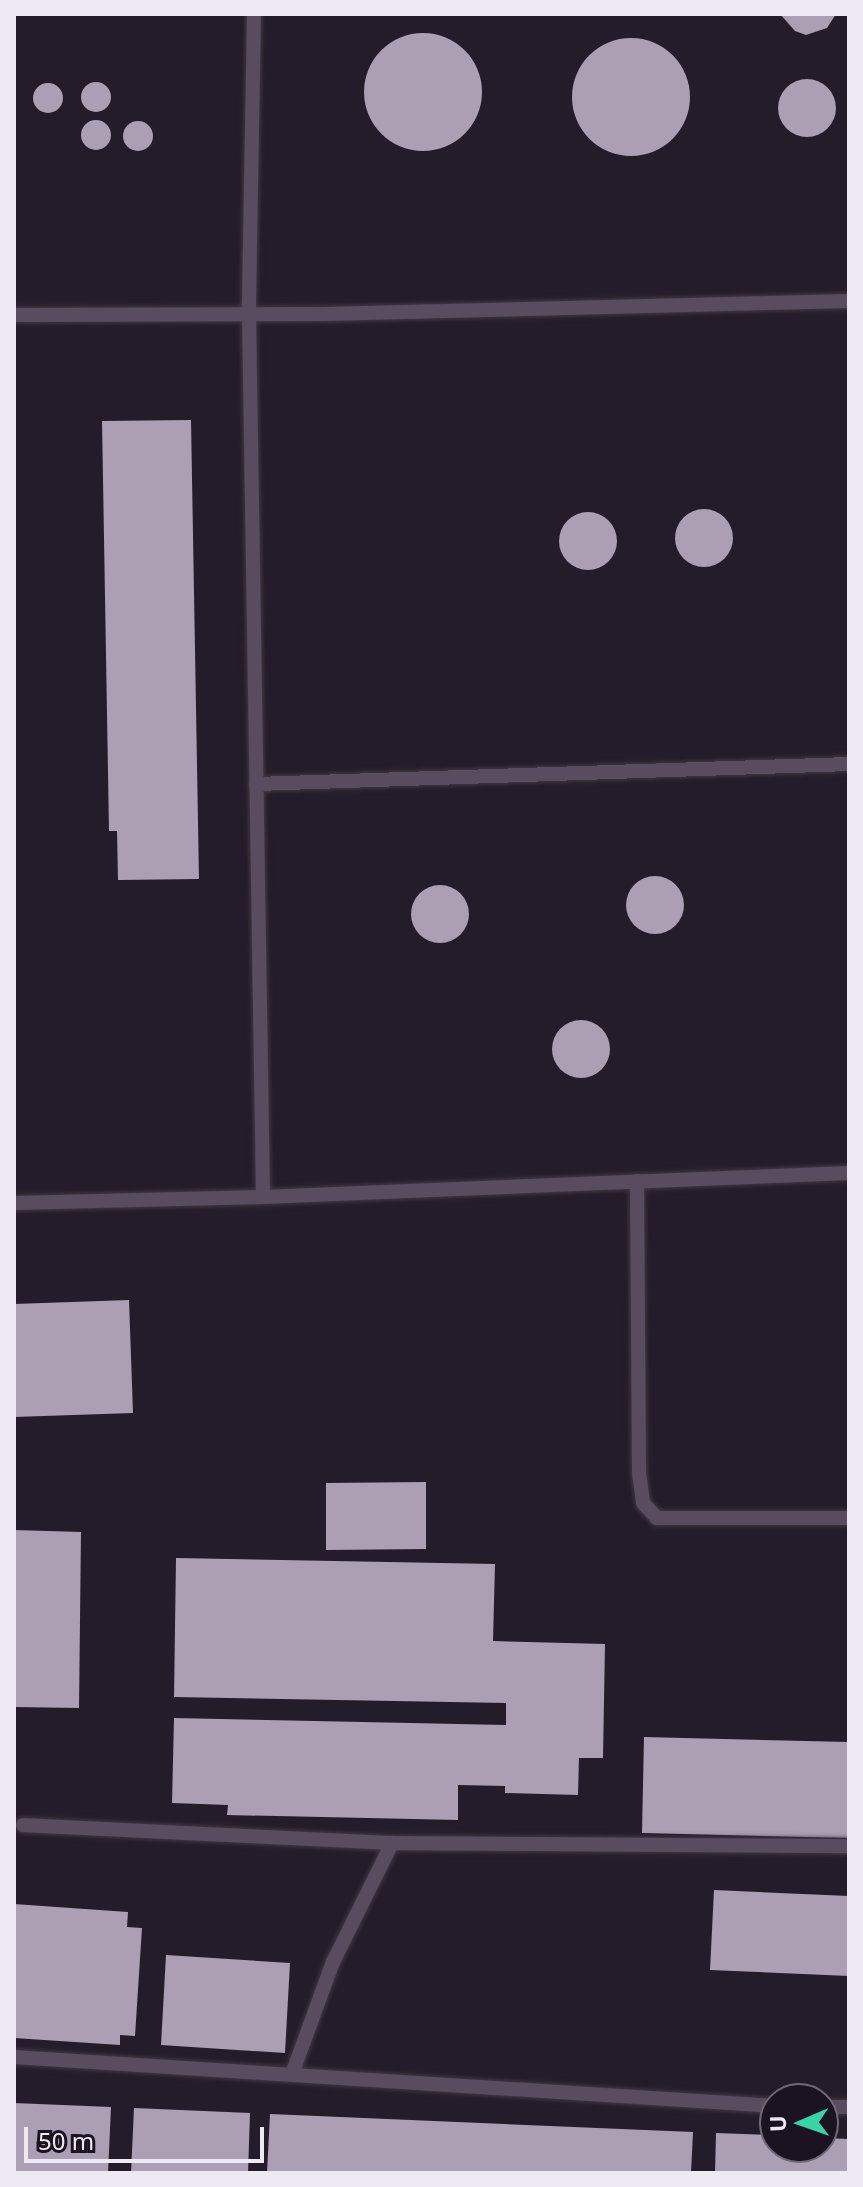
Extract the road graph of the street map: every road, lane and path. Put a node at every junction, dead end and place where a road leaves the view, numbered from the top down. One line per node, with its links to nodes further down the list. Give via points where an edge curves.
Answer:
1 (254, 14): 3 (lane)
2 (849, 301): 3 (lane)
3 (249, 314): 4 (lane); 6 (lane)
4 (14, 315)
5 (849, 764): 6 (lane)
6 (256, 784): 9 (lane)
7 (849, 1173): 8 (lane)
8 (637, 1181): 9 (lane); 11 (lane, via 643,1503 657,1518)
9 (263, 1197): 10 (lane)
10 (14, 1203)
11 (849, 1518)
12 (23, 1825): 13 (lane)
13 (392, 1843): 14 (lane); 16 (lane, via 333,1962)
14 (849, 1846)
15 (14, 2057): 16 (lane)
16 (292, 2074): 17 (lane)
17 (759, 2105)

